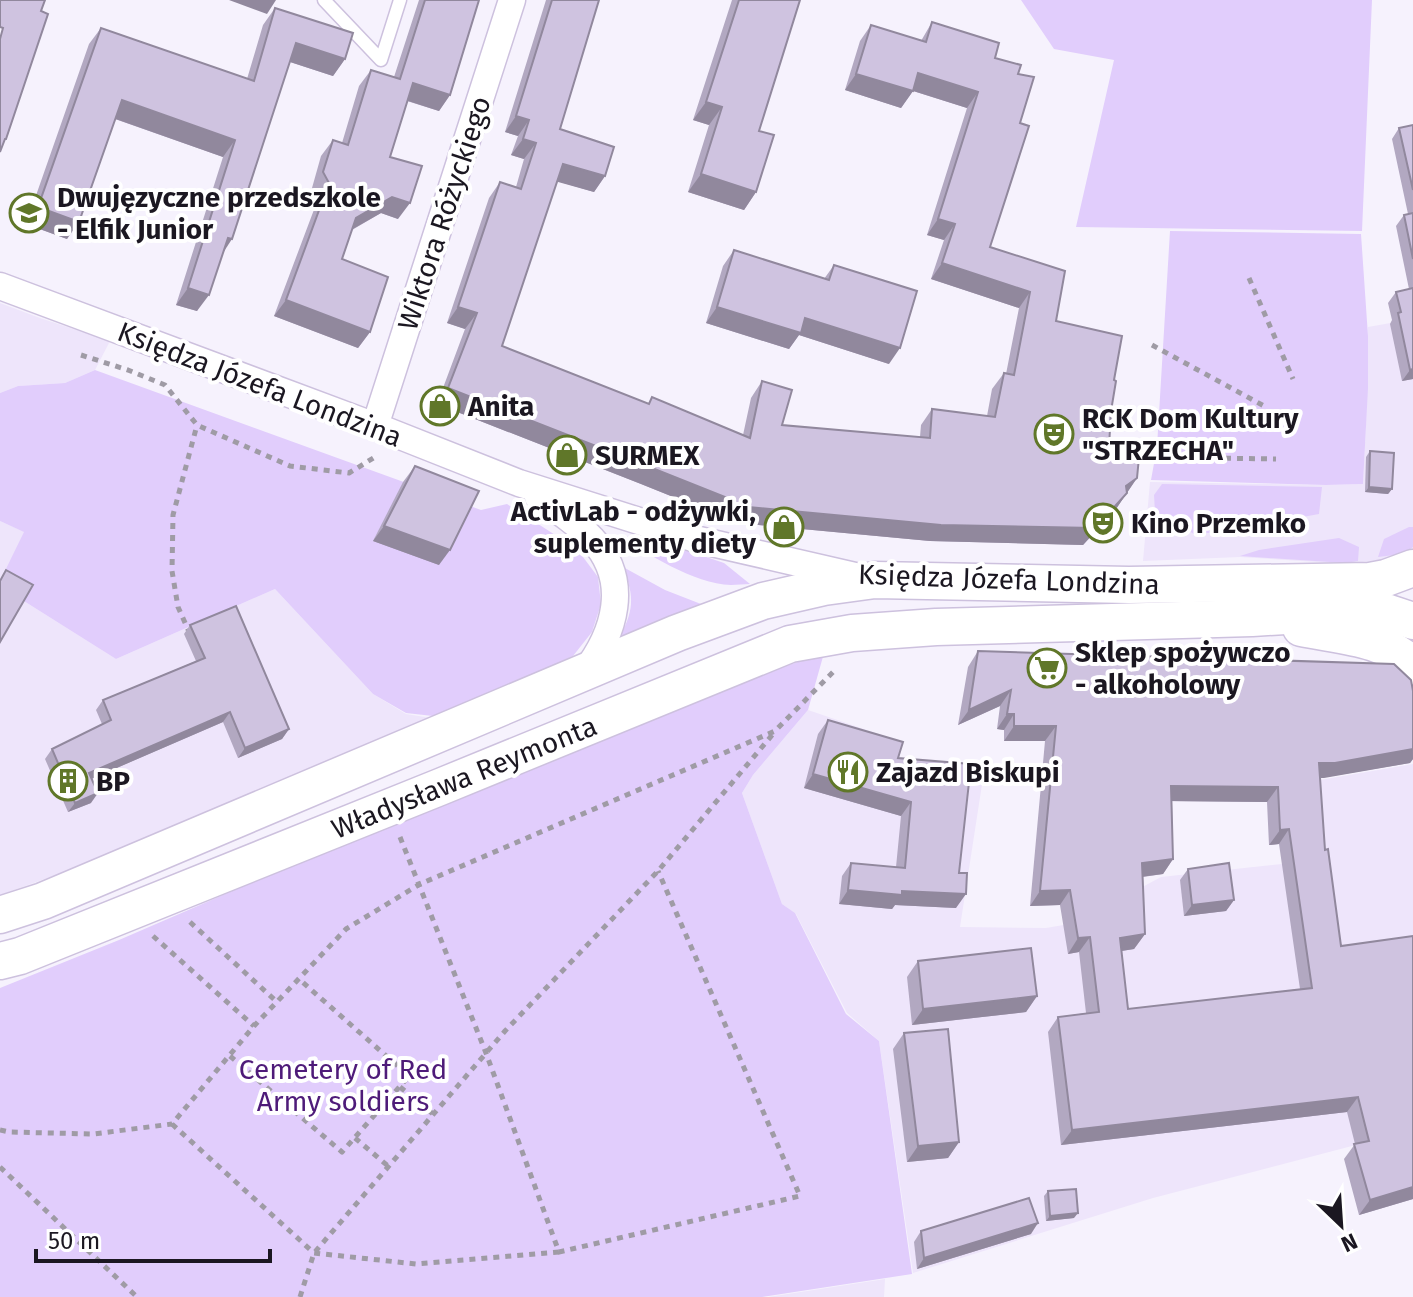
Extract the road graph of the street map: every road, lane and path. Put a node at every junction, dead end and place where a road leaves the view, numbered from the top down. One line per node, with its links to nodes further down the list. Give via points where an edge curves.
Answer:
1 (324, 0): 2 (lane, via 381,60)
2 (400, 0)
3 (512, 0): 11 (street, Wiktora Różyckiego)
4 (1249, 278): 8 (path)
5 (0, 286): 11 (street, Księdza Józefa Londzina)
6 (1152, 345): 9 (path)
7 (81, 355): 10 (path, via 165,385)
8 (1293, 379)
9 (1266, 407)
10 (197, 425): 12 (path, via 290,466 349,473); 21 (path, via 173,515 172,571 178,607)
11 (375, 426): 15 (street, Księdza Józefa Londzina)
12 (379, 454)
13 (1141, 457): 14 (path)
14 (1276, 459)
15 (519, 483): 17 (street, Księdza Józefa Londzina, via 699,540); 24 (street, Księdza Józefa Londzina, via 582,530 612,572 613,615 604,642)
16 (1413, 568): 17 (main road, Księdza Józefa Londzina, via 1354,581 1129,585)
17 (875, 580): 24 (main road, Władysława Reymonta, via 763,601)
18 (1252, 618): 19 (main road, via 1370,611); 20 (main road, Księdza Józefa Londzina); 22 (main road, via 1370,642)
19 (1413, 621)
20 (936, 627): 32 (main road, Władysława Reymonta, via 790,644)
21 (194, 644)
22 (1413, 666)
23 (835, 670): 25 (path)
24 (583, 674): 29 (main road, Władysława Reymonta)
25 (775, 731): 27 (path); 28 (path)
26 (398, 831): 28 (path)
27 (658, 871): 36 (path); 45 (path, via 800,1196)
28 (420, 884): 33 (path, via 346,929); 36 (path)
29 (0, 915)
30 (190, 922): 34 (path)
31 (152, 935): 35 (path)
32 (0, 961)
33 (299, 979): 34 (path); 38 (path, via 409,1076)
34 (277, 1002): 35 (path)
35 (254, 1026): 37 (path)
36 (486, 1053): 39 (path); 45 (path)
37 (230, 1056): 40 (path); 42 (path, via 342,1152)
38 (400, 1087): 39 (path); 42 (path)
39 (433, 1114): 43 (path)
40 (172, 1124): 41 (path, via 93,1134); 46 (path)
41 (0, 1130)
42 (355, 1138): 43 (path)
43 (388, 1166): 46 (path)
44 (0, 1167): 47 (path)
45 (559, 1252): 46 (path, via 416,1264)
46 (314, 1253): 48 (path)
47 (137, 1297)
48 (300, 1297)

